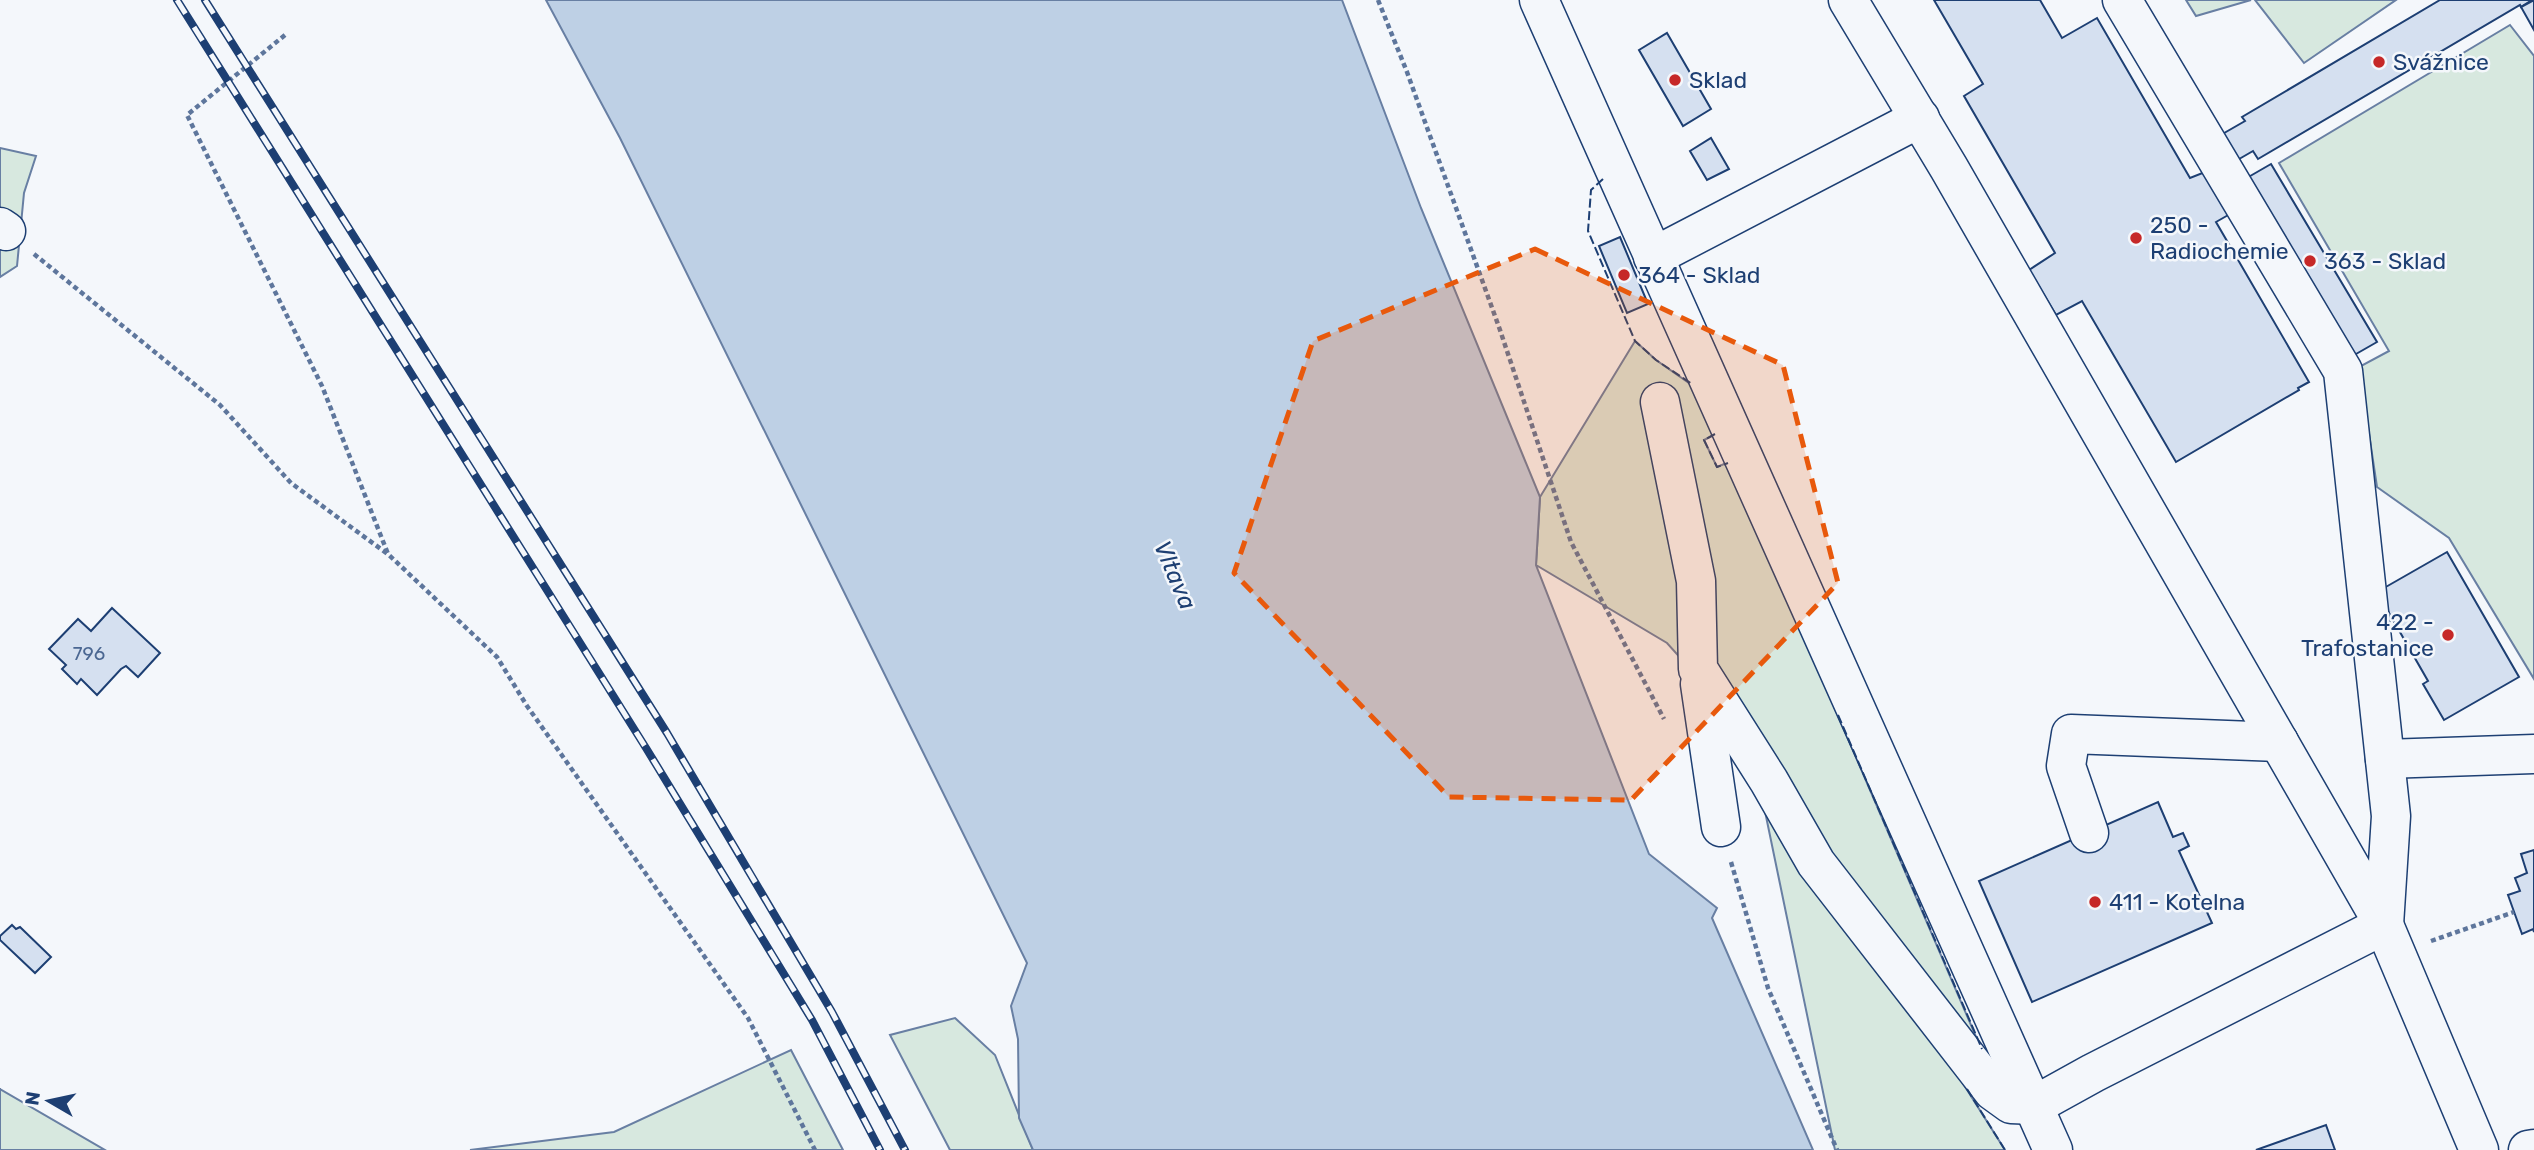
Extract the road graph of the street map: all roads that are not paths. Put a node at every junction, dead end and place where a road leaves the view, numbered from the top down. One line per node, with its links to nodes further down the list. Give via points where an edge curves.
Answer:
1 (1539, 0): 5 (street)
2 (1848, 0): 4 (street)
3 (2122, 0): 10 (street, via 2343,371)
4 (1920, 118): 5 (street); 8 (street)
5 (1653, 257): 14 (street)
6 (1660, 402): 7 (street, via 1696,581)
7 (1698, 669): 11 (street); 14 (street, via 1816,863 1954,1043 1993,1091 2011,1104)
8 (2279, 742): 12 (street, via 2071,734 2066,766); 13 (street)
9 (2534, 754): 10 (street)
10 (2385, 759): 13 (street, via 2391,816)
11 (1721, 827)
12 (2089, 833)
13 (2384, 925): 14 (street); 17 (street)
14 (2035, 1105): 16 (street)
15 (2534, 1149): 18 (street)
16 (2053, 1150)
17 (2479, 1150)
18 (2528, 1150)

